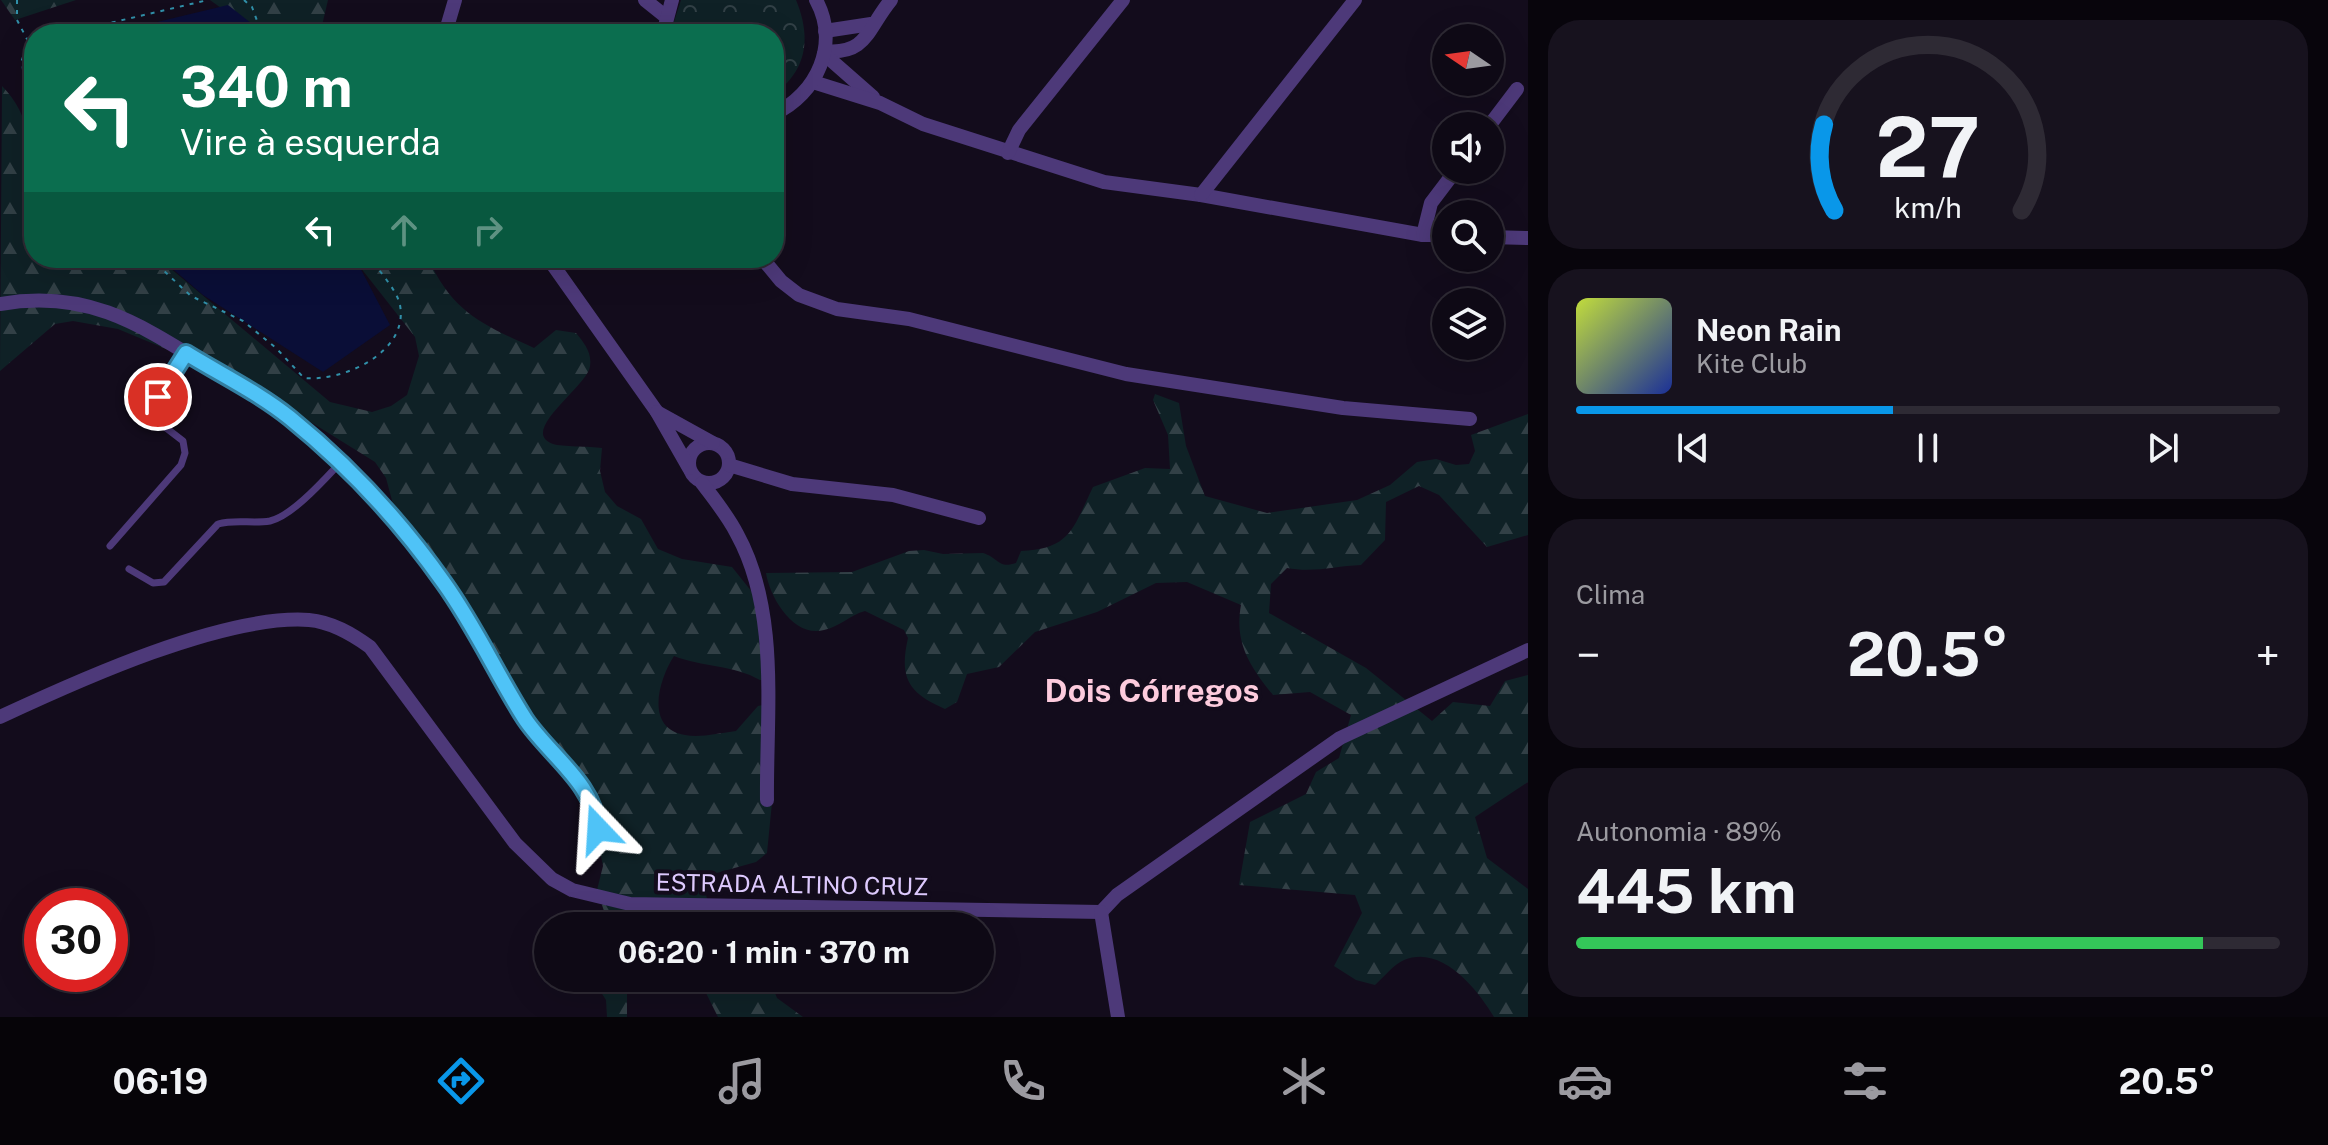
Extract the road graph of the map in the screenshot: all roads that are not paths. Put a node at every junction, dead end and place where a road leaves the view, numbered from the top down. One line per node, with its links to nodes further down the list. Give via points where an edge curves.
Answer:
1 (455, 0): 9 (street)
2 (645, 0): 8 (street)
3 (672, 0): 8 (street)
4 (816, 0): 12 (street)
5 (891, 0): 11 (street)
6 (1123, 0): 19 (street, via 1019,130)
7 (1355, 0): 21 (street)
8 (665, 16): 10 (street)
9 (448, 24)
10 (664, 24)
11 (871, 24): 12 (street); 13 (street, via 855,48)
12 (825, 31): 13 (street)
13 (824, 52): 14 (street); 16 (street)
14 (813, 82): 16 (street); 17 (street)
15 (1517, 89): 18 (street)
16 (880, 103): 19 (street)
17 (784, 107)
18 (1500, 112)
19 (1008, 153): 21 (street, via 1104,182)
20 (1445, 184): 22 (street, via 1431,203)
21 (1201, 195): 22 (street)
22 (1423, 235): 23 (street)
23 (1432, 235)
24 (1504, 237): 25 (street)
25 (1528, 238)
26 (555, 268): 30 (street)
27 (770, 268): 31 (street, via 799,295 837,309 909,319 1126,374 1343,408)
28 (0, 304): 29 (street, via 70,301 132,320)
29 (186, 353): 33 (street, via 288,416); 38 (lane, via 158,397 154,414 183,441 181,465)
30 (657, 412): 32 (street); 35 (street)
31 (1470, 419)
32 (713, 443): 34 (street, via 725,450); 35 (street, via 695,449)
33 (340, 463): 39 (lane, via 274,520 218,524 164,582 153,583); 43 (street, via 393,517 444,582 526,720 589,799 598,829)
34 (729, 465): 36 (street, via 722,480); 37 (street, via 792,484 893,495)
35 (689, 468): 36 (street)
36 (702, 483): 42 (street, via 737,534 759,599 765,635)
37 (979, 518)
38 (110, 546)
39 (129, 569)
40 (1528, 650): 44 (street, via 1340,738 1117,895)
41 (0, 717): 44 (street, ESTRADA ALTINO CRUZ, via 64,687 182,644 257,625 309,620 340,628 370,647 515,843 552,879 572,890 612,902 657,905)
42 (767, 800)
43 (588, 851)
44 (1101, 912): 45 (street)
45 (1118, 1017)

